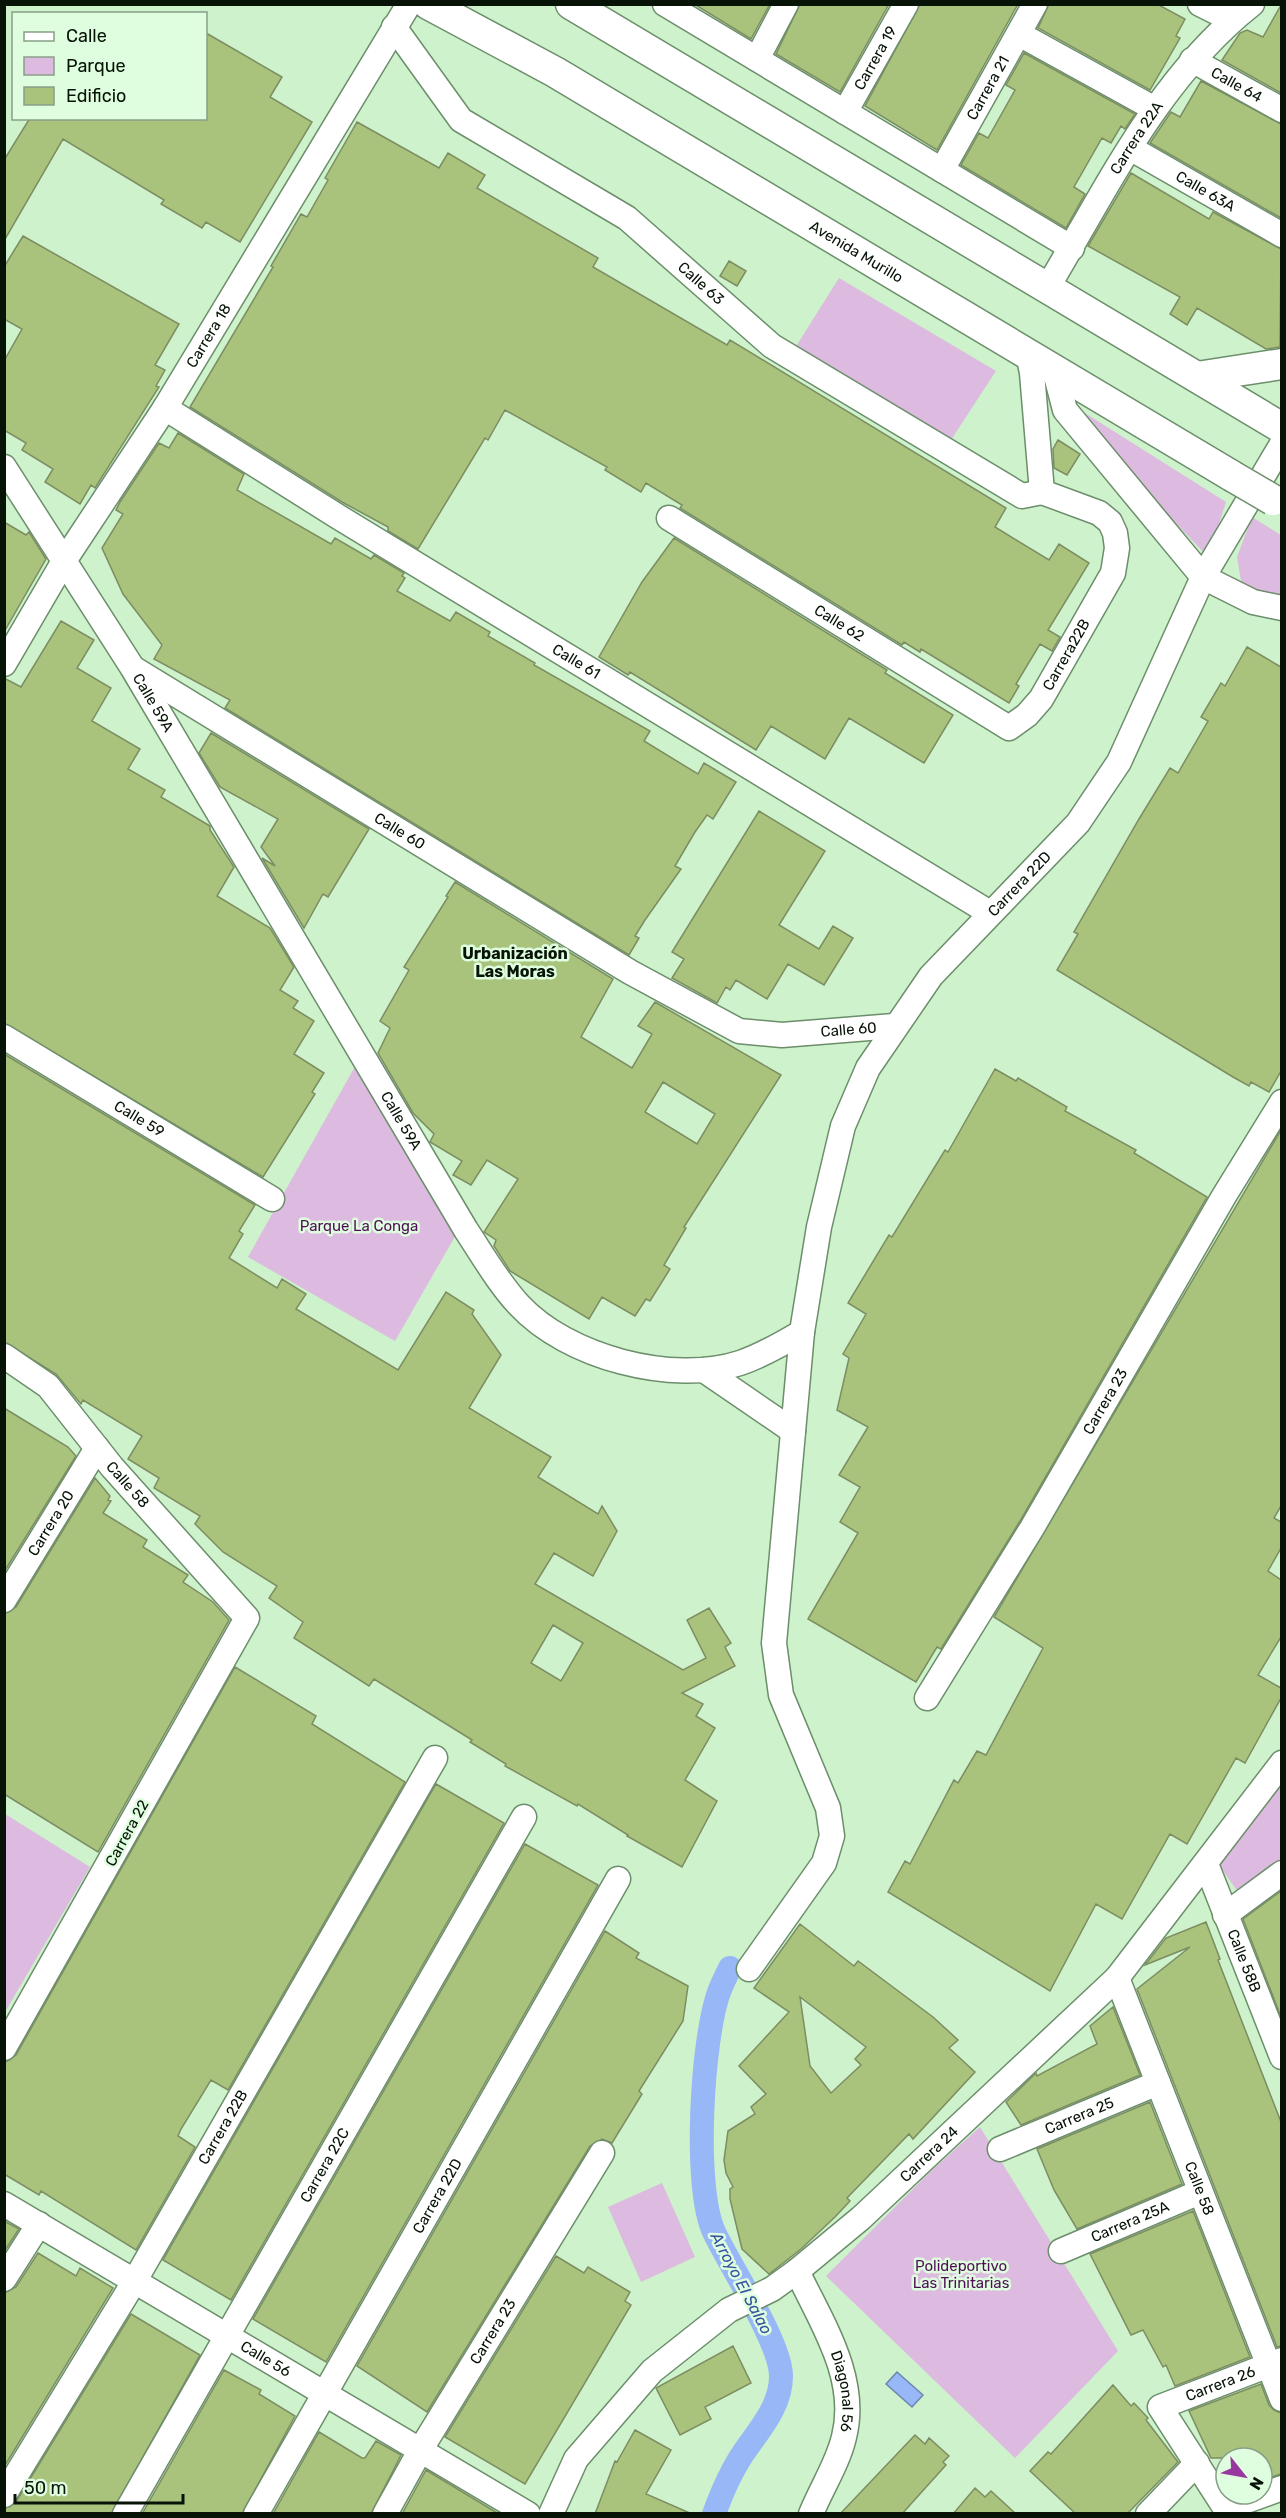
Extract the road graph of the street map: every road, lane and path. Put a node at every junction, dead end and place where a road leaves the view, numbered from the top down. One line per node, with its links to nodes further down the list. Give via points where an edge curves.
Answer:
1 (409, 4): 11 (street, Carrera 18)
2 (428, 4): 23 (main road, Avenida Murillo, via 536,61)
3 (571, 4): 22 (main road)
4 (665, 4): 13 (street)
5 (786, 4): 13 (street)
6 (906, 4): 17 (street, Carrera 19)
7 (1035, 4): 12 (street, Carrera 21)
8 (1200, 4): 10 (street)
9 (1252, 4): 10 (street, Carrera 22A)
10 (1232, 20): 14 (street, Carrera 22A)
11 (394, 27): 27 (street, Carrera 18); 31 (street, Calle 63, via 461,120 627,218 772,346 1022,496)
12 (1019, 34): 15 (street); 19 (street, Carrera 21)
13 (757, 59): 17 (street)
14 (1192, 60): 15 (street, Carrera 22A); 16 (street, Calle 64)
15 (1155, 109): 18 (street, Carrera 22A)
16 (1281, 110)
17 (845, 112): 19 (street)
18 (1130, 148): 20 (street, Calle 63A); 21 (street, Carrera 22A)
19 (942, 170): 21 (street)
20 (1281, 235)
21 (1072, 248): 22 (street, Carrera 22A)
22 (1046, 290): 26 (main road)
23 (1028, 353): 25 (main road, Avenida Murillo); 31 (street)
24 (1281, 364): 26 (main road)
25 (1054, 368): 32 (main road, Avenida Murillo, bridge); 36 (street, via 1065,410)
26 (1197, 377): 28 (main road)
27 (165, 408): 34 (street, Carrera 18); 41 (street, Calle 61)
28 (1274, 423)
29 (1281, 444): 36 (street, Carrera 22D)
30 (4, 467): 34 (street, Calle 60)
31 (1042, 492): 35 (street, Calle 63, via 1099,513 1110,522 1117,548)
32 (1277, 502)
33 (669, 518): 40 (street, Calle 62)
34 (64, 561): 38 (street, Carrera 18); 39 (street, Calle 60)
35 (1113, 573): 40 (street, Carrera22B, via 1041,699)
36 (1203, 577): 37 (street, via 1253,602); 41 (street, Carrera 22D, via 1119,762 1078,823)
37 (1281, 608)
38 (4, 664)
39 (132, 667): 42 (street, Calle 60, via 630,972 739,1031 782,1035); 48 (street, Calle 59A, via 466,1230 519,1305 559,1338 602,1358)
40 (1009, 728)
41 (990, 913): 42 (street, Carrera 22D, via 931,976)
42 (894, 1026): 46 (street, Carrera 22D, via 868,1068 843,1125 819,1227)
43 (4, 1037): 45 (street, Calle 59)
44 (1281, 1102): 53 (street, Carrera 23, via 1032,1528)
45 (272, 1199)
46 (802, 1332): 48 (street, Calle 59A, via 740,1363); 49 (street, Carrera 22D)
47 (4, 1356): 50 (street, Calle 58, via 48,1386)
48 (704, 1370): 49 (street)
49 (793, 1431): 61 (street, Carrera 22D, via 774,1642 781,1695 828,1808 832,1836 824,1863)
50 (98, 1448): 51 (street, Carrera 20); 52 (street, Calle 58)
51 (4, 1600)
52 (247, 1618): 64 (street, Carrera 22)
53 (927, 1698)
54 (435, 1758): 74 (street, Carrera 22B)
55 (1281, 1763): 57 (street, Carrera 24)
56 (524, 1817): 75 (street, Carrera 22C)
57 (1206, 1864): 60 (street, Calle 58B); 62 (street, Carrera 24)
58 (1281, 1873): 60 (street)
59 (618, 1879): 77 (street, Carrera 22D)
60 (1225, 1915): 63 (street, Calle 58B)
61 (749, 1969)
62 (1117, 1978): 65 (street, Calle 58); 72 (street, Carrera 24, via 925,2161)
63 (1279, 2043)
64 (4, 2048)
65 (1158, 2083): 66 (street, Carrera 25); 68 (street, Calle 58)
66 (1000, 2149)
67 (602, 2153): 79 (street, Carrera 23)
68 (1200, 2192): 71 (street, Carrera 25A); 76 (street, Calle 58)
69 (4, 2204): 70 (street, Calle 56)
70 (39, 2224): 73 (street); 74 (street, Calle 56)
71 (1061, 2251)
72 (797, 2271): 88 (street, Carrera 24, via 772,2289 729,2310 652,2371 576,2459); 89 (street, Diagonal 56, via 840,2364 849,2393 844,2439)
73 (4, 2278)
74 (134, 2282): 75 (street, Calle 56); 82 (street, Carrera 22B)
75 (227, 2337): 77 (street, Calle 56); 84 (street, Carrera 22C)
76 (1275, 2362): 78 (street, Calle 58); 80 (street, Carrera 26, via 1160,2407)
77 (326, 2393): 79 (street, Calle 56); 85 (street, Carrera 22D)
78 (1281, 2399)
79 (422, 2448): 86 (street, Carrera 23); 87 (street, Calle 56)
80 (1197, 2463): 83 (street); 90 (street)
81 (1281, 2488): 83 (street)
82 (4, 2495)
83 (1228, 2511)
84 (125, 2514)
85 (256, 2514)
86 (386, 2514)
87 (528, 2514)
88 (551, 2514)
89 (811, 2514)
90 (1148, 2514)

